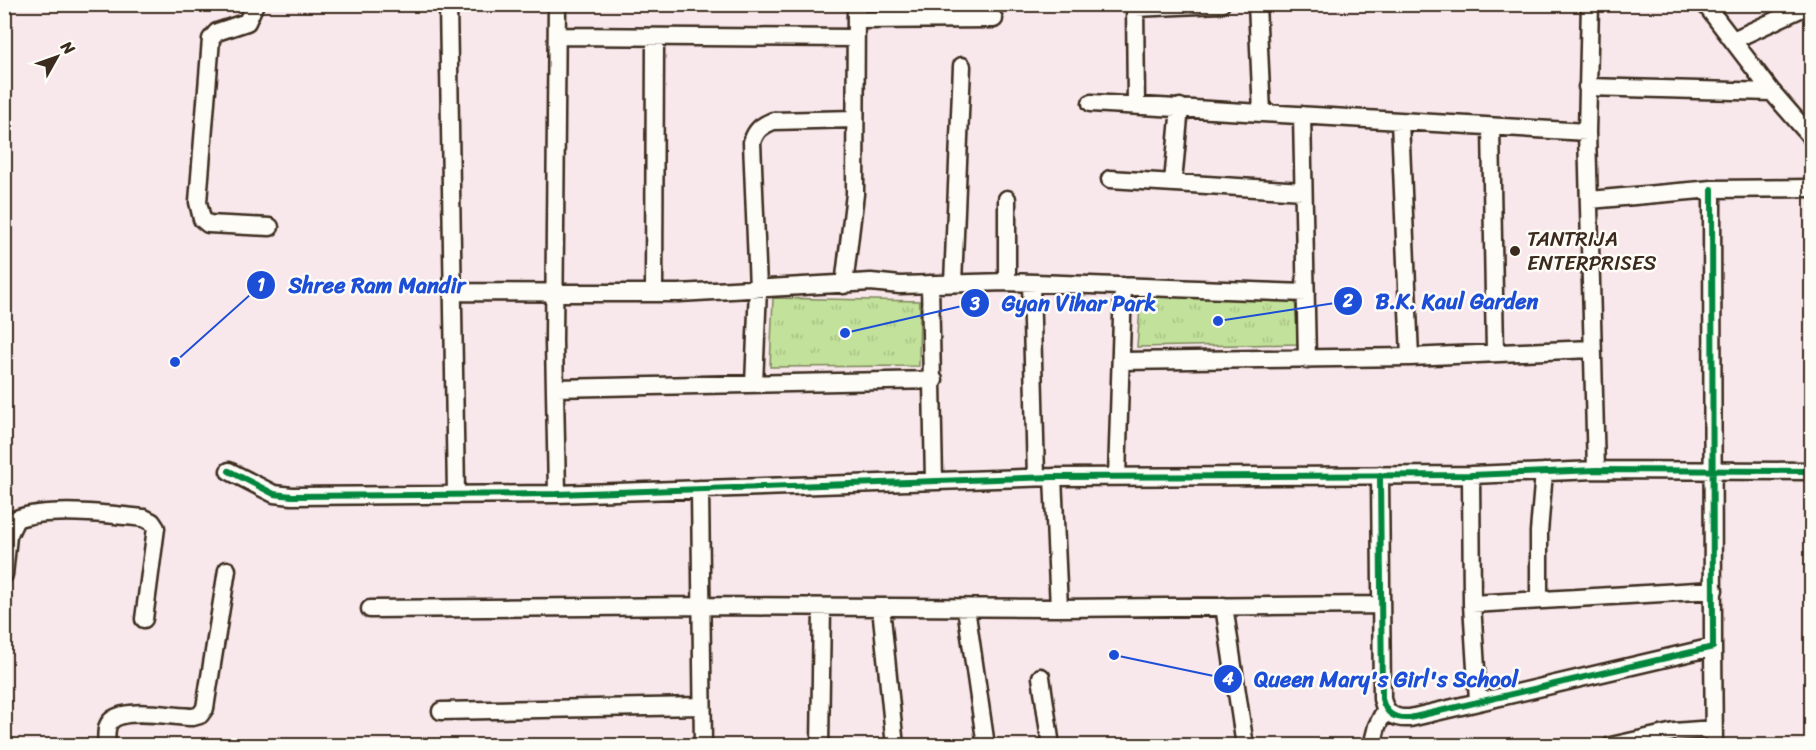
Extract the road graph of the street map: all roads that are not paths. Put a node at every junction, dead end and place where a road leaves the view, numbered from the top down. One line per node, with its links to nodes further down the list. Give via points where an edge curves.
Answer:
1 (255, 4): 38 (street, via 247,22 217,32 211,39 198,202 202,219 208,224)
2 (448, 4): 46 (street)
3 (557, 4): 12 (street)
4 (1221, 4): 9 (street)
5 (1257, 4): 23 (street)
6 (1590, 4): 17 (street)
7 (1705, 4): 15 (street)
8 (1811, 4): 15 (street)
9 (1135, 6): 20 (street)
10 (856, 12): 11 (street); 14 (street)
11 (994, 19)
12 (557, 36): 13 (street); 48 (street)
13 (655, 37): 14 (street); 49 (street)
14 (854, 38): 26 (street)
15 (1733, 40): 18 (street)
16 (962, 66): 40 (street)
17 (1587, 87): 18 (street); 29 (street)
18 (1772, 92): 25 (street)
19 (1091, 102): 20 (street)
20 (1136, 104): 21 (street)
21 (1180, 107): 23 (street); 32 (street)
22 (1812, 111): 25 (street)
23 (1262, 113): 24 (street)
24 (1302, 115): 27 (street); 35 (street)
25 (1796, 118): 30 (street)
26 (855, 119): 43 (street, via 855,195); 45 (street, via 773,121 755,132 752,142)
27 (1401, 121): 28 (street); 52 (street)
28 (1491, 127): 29 (street); 51 (street)
29 (1587, 132): 37 (street)
30 (1812, 138)
31 (1110, 179): 32 (street)
32 (1173, 182): 35 (street)
33 (1812, 188): 34 (street)
34 (1712, 189): 37 (street); 60 (street)
35 (1303, 191): 47 (street)
36 (1007, 199): 39 (street)
37 (1590, 200): 50 (street)
38 (270, 227)
39 (1007, 282): 40 (street); 41 (street)
40 (953, 283): 42 (street)
41 (1031, 283): 44 (street); 65 (street)
42 (930, 284): 43 (street); 55 (street)
43 (844, 285): 45 (street)
44 (1123, 285): 47 (street); 54 (street)
45 (758, 288): 49 (street); 56 (street)
46 (454, 292): 48 (street); 69 (street)
47 (1306, 292): 53 (street)
48 (555, 293): 49 (street); 57 (street)
49 (654, 293)
50 (1592, 349): 51 (street); 58 (street)
51 (1496, 352): 52 (street)
52 (1410, 357): 53 (street)
53 (1307, 360): 54 (street)
54 (1122, 361): 66 (street)
55 (934, 380): 56 (street); 67 (street)
56 (754, 384): 57 (street)
57 (555, 388): 70 (street)
58 (1596, 470): 60 (street); 62 (street)
59 (229, 471): 69 (street, via 274,494 292,496)
60 (1713, 471): 61 (street); 73 (street)
61 (1812, 471)
62 (1544, 472): 64 (street); 74 (street)
63 (1380, 475): 64 (street); 66 (street); 76 (street)
64 (1471, 475): 75 (street)
65 (1045, 477): 66 (street); 67 (street); 82 (street)
66 (1117, 477)
67 (934, 481): 68 (street)
68 (700, 489): 70 (street); 77 (street)
69 (456, 494): 70 (street)
70 (557, 494)
71 (227, 570): 92 (street, via 205,708 193,717 120,715 107,727)
72 (4, 575): 84 (street, via 8,536 16,519 55,513 144,518 156,528)
73 (1714, 590): 74 (street); 85 (street)
74 (1539, 600): 75 (street)
75 (1472, 604): 87 (street)
76 (1381, 605): 78 (street); 89 (street)
77 (701, 606): 79 (street); 83 (street); 88 (street)
78 (1224, 606): 82 (street); 98 (street)
79 (822, 607): 80 (street); 94 (street)
80 (881, 607): 81 (street); 95 (street)
81 (966, 608): 82 (street); 96 (street)
82 (1059, 608)
83 (370, 609)
84 (144, 619)
85 (1713, 647): 87 (street); 91 (street)
86 (1041, 677): 97 (street)
87 (1478, 701): 89 (street, via 1410,718 1391,716)
88 (701, 706): 90 (street); 93 (street)
89 (1385, 710): 99 (street)
90 (441, 711)
91 (1714, 737): 100 (street, via 1674,732)
92 (106, 746)
93 (703, 746)
94 (820, 746)
95 (895, 746)
96 (986, 746)
97 (1051, 746)
98 (1245, 746)
99 (1372, 746)
100 (1611, 746)

